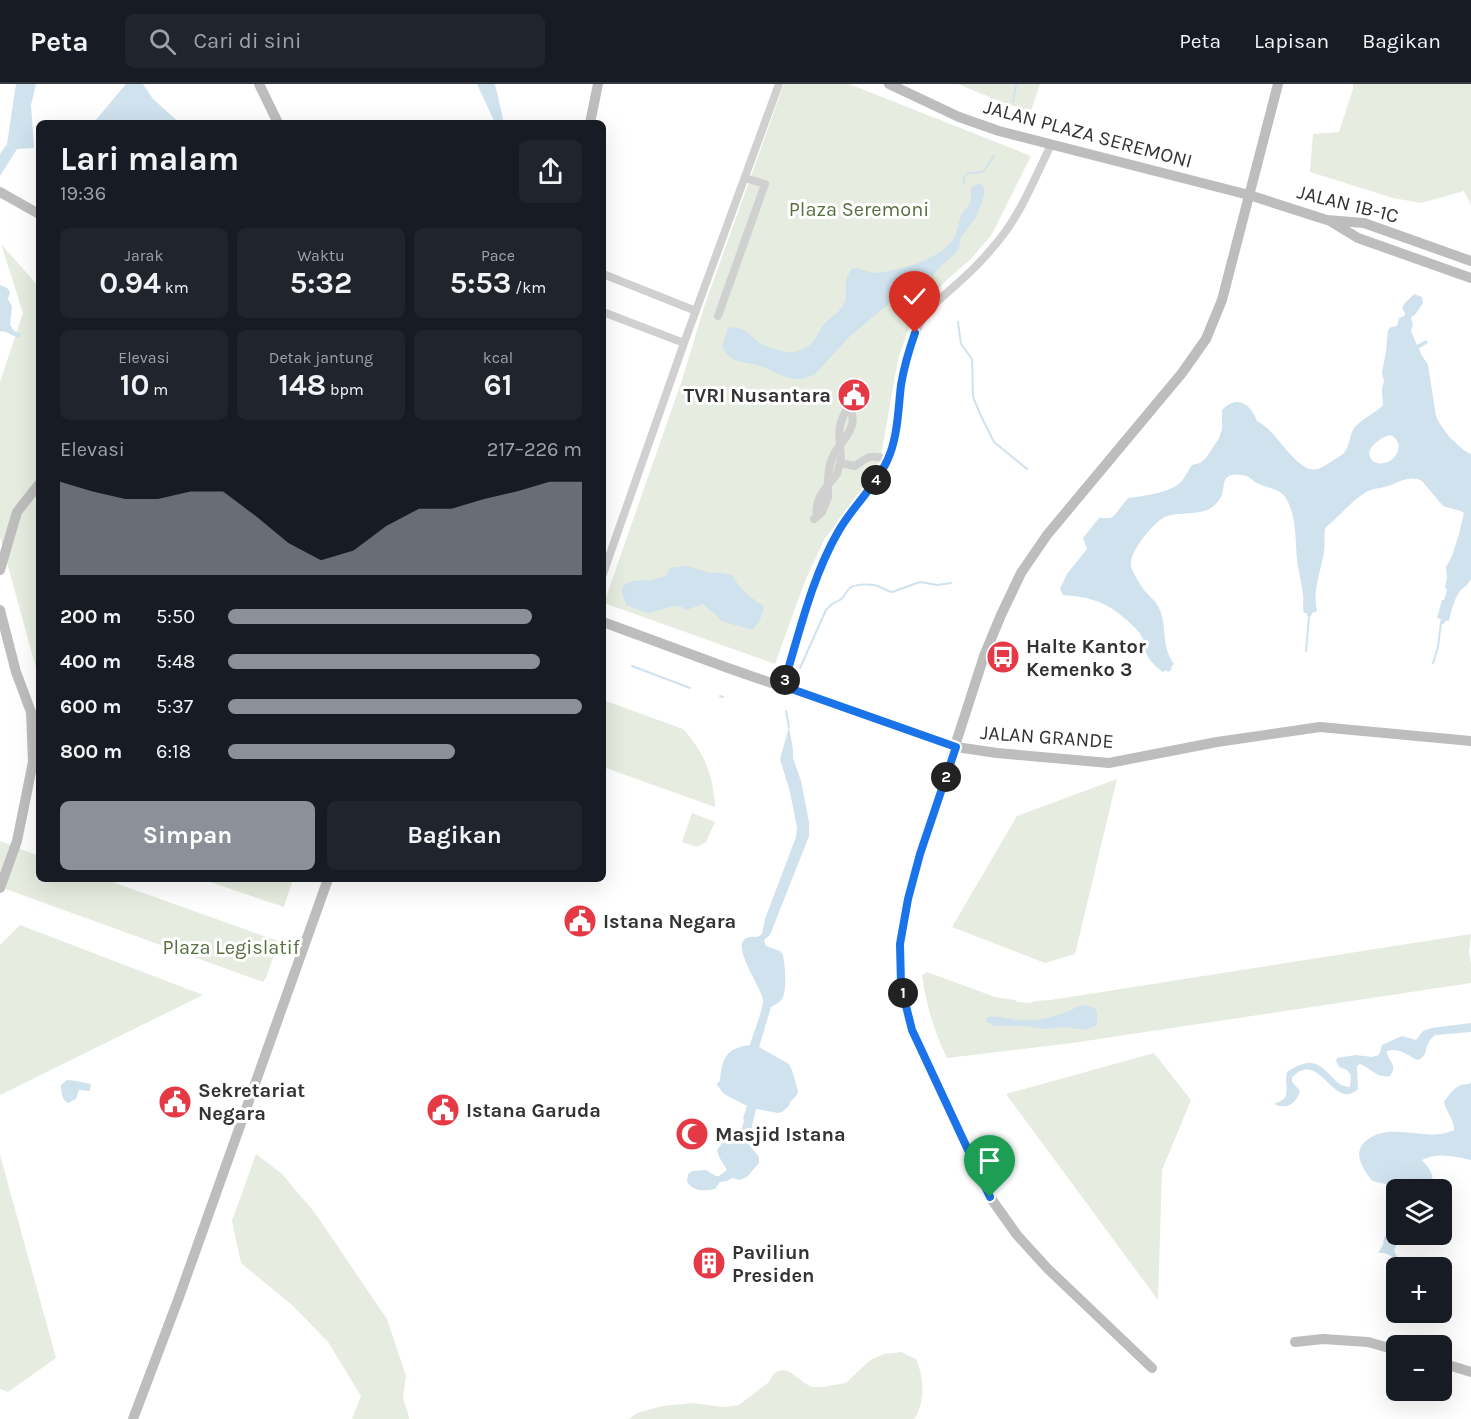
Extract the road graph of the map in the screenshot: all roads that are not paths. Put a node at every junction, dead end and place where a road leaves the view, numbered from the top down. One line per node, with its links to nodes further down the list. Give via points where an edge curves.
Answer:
1 (259, 84): 6 (street)
2 (598, 84): 7 (street)
3 (779, 84): 9 (street)
4 (889, 84): 8 (street, JALAN PLAZA SEREMONI, via 959,117)
5 (1278, 84): 11 (street)
6 (277, 120)
7 (591, 120)
8 (1050, 145): 11 (street, JALAN PLAZA SEREMONI); 23 (street, via 1018,214 979,263 926,314 915,333 907,356)
9 (745, 178): 17 (street); 19 (street, via 765,184)
10 (0, 192): 12 (street)
11 (1249, 195): 13 (street, JALAN 1B-1C); 34 (street, via 1222,300 1206,339 1047,535 1022,573 984,656)
12 (36, 212)
13 (1327, 220): 14 (street, JALAN 1B-1C, via 1364,223); 16 (street, via 1358,238)
14 (1471, 261)
15 (606, 275): 17 (street)
16 (1471, 278)
17 (696, 311): 20 (street)
18 (606, 313): 20 (street)
19 (718, 316)
20 (684, 343): 28 (street)
21 (846, 404): 22 (street, via 852,411 852,421 849,435)
22 (840, 445): 24 (street); 25 (street, via 832,455)
23 (888, 459): 24 (street, via 873,456 855,466); 32 (street, via 830,548)
24 (840, 463): 25 (street)
25 (828, 485): 27 (street, via 821,493)
26 (36, 488): 29 (street, via 17,512)
27 (815, 518)
28 (606, 565)
29 (0, 570)
30 (0, 610): 36 (street, via 31,712 33,762 17,842)
31 (606, 623): 32 (street, JALAN GRANDE)
32 (783, 686): 34 (street, JALAN GRANDE)
33 (1471, 741): 34 (street, JALAN GRANDE, via 1320,727 1109,763)
34 (956, 747): 40 (street, via 920,854 900,944 901,986 912,1030 990,1197 1048,1269)
35 (327, 882): 42 (street)
36 (0, 888)
37 (1295, 1342): 38 (street, via 1323,1339)
38 (1386, 1347)
39 (1452, 1366): 41 (street)
40 (1152, 1368)
41 (1471, 1372)
42 (135, 1415)

